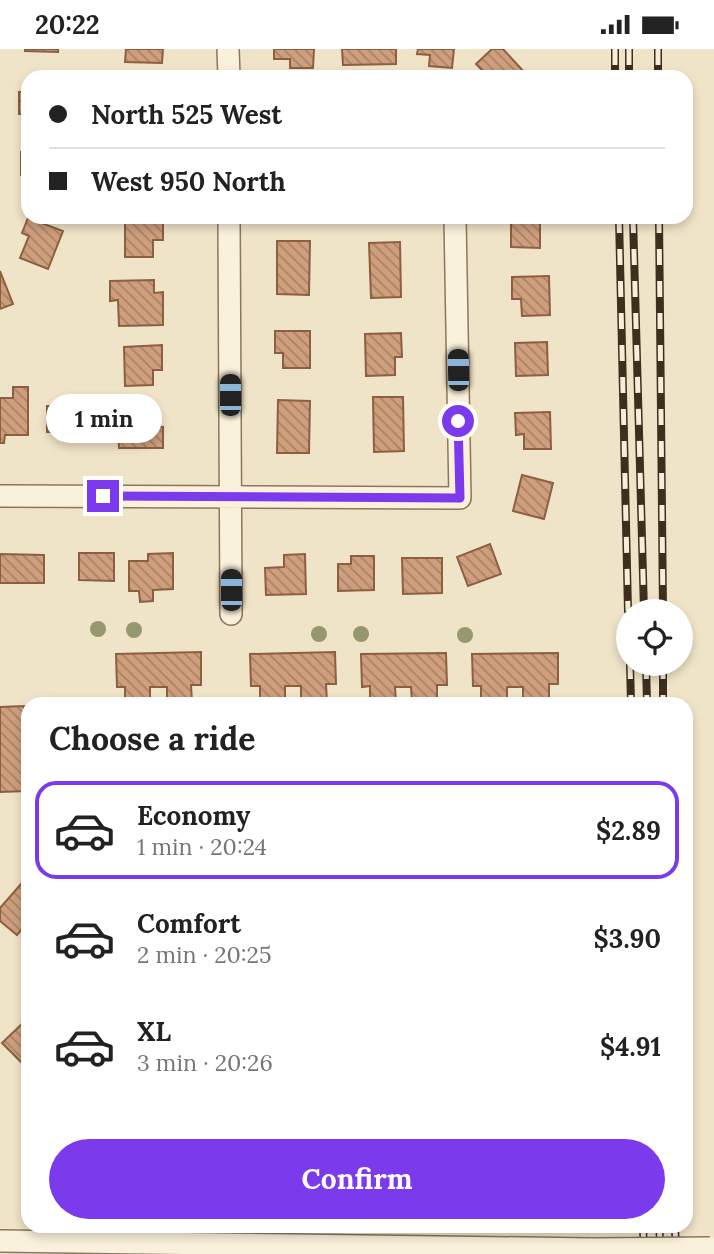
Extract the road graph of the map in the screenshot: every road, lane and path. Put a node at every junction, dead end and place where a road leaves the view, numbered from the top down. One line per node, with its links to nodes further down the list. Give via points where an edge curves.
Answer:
1 (228, 49): 2 (street)
2 (229, 70)
3 (229, 224): 6 (street)
4 (455, 224): 6 (street, via 460,498)
5 (0, 496): 6 (street)
6 (231, 497): 7 (street)
7 (231, 614)
8 (0, 1241): 9 (street, bridge)
9 (712, 1248)

